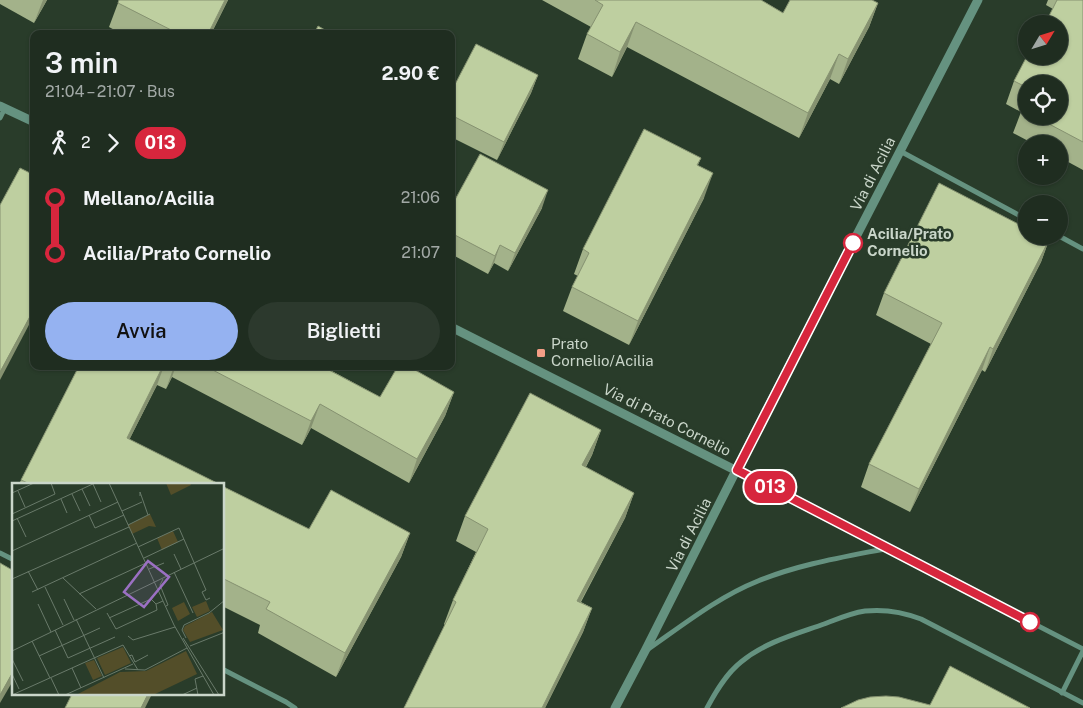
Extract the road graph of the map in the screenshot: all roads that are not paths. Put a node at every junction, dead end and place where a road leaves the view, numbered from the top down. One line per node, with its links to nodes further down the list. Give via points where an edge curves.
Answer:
1 (978, 0): 5 (street, Via di Acilia)
2 (2, 107): 3 (street); 4 (street)
3 (0, 118)
4 (30, 120)
5 (900, 151): 6 (street); 10 (street, Via di Acilia)
6 (1018, 215)
7 (1068, 241): 8 (street)
8 (1083, 249)
9 (455, 329): 10 (street, Via di Prato Cornelio)
10 (737, 470): 11 (street); 15 (street, Via di Acilia)
11 (889, 548): 14 (street); 15 (street, via 810,564 758,581 719,601)
12 (0, 553): 13 (street)
13 (12, 559)
14 (1083, 650): 17 (street)
15 (645, 651): 20 (street, Via di Acilia)
16 (225, 671): 19 (street)
17 (1062, 692): 18 (street); 21 (street, via 921,619 899,612 870,611 858,612 756,651 731,672)
18 (1083, 703)
19 (295, 708)
20 (615, 708)
21 (707, 708)

